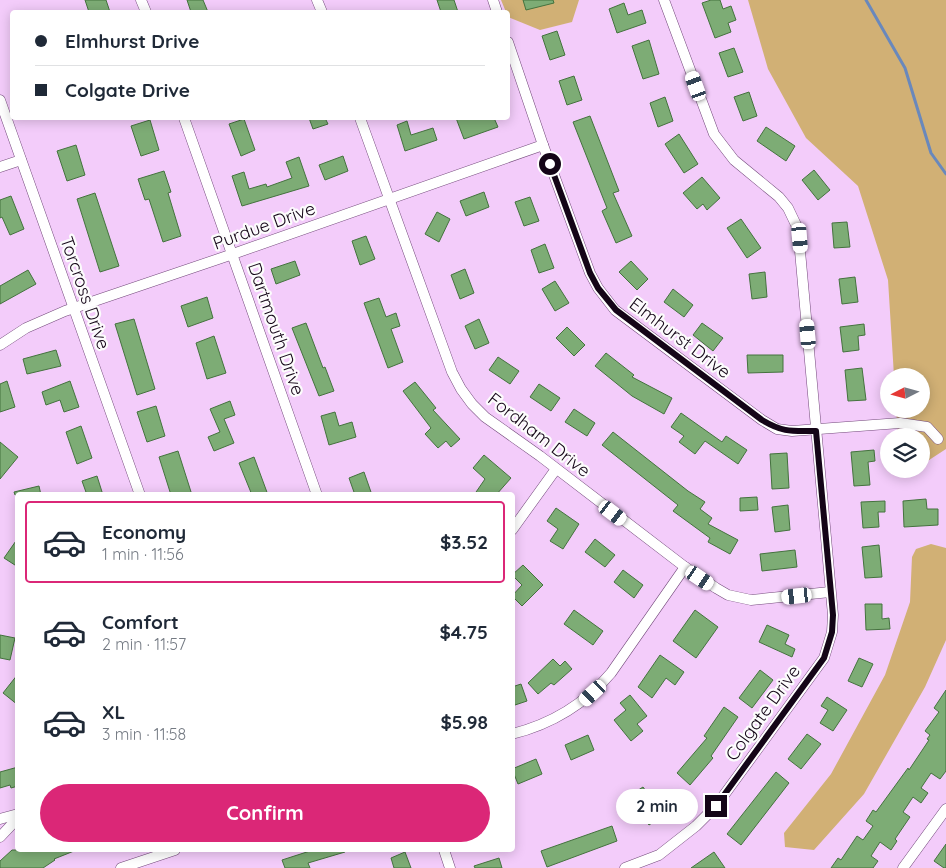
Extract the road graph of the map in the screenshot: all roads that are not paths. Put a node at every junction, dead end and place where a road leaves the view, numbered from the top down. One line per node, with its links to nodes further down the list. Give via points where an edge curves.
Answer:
1 (664, 0): 13 (street, Colgate Drive, via 714,134 734,160 779,197 798,229)
2 (510, 48): 6 (street, Elmhurst Drive)
3 (0, 100): 7 (street, Torcross Drive)
4 (185, 120): 10 (street, Dartmouth Drive)
5 (361, 120): 9 (street, Fordham Drive)
6 (543, 145): 9 (street, Purdue Drive); 13 (street, Elmhurst Drive, via 590,273 616,310 762,420 786,431)
7 (21, 160): 8 (street); 11 (street, Torcross Drive)
8 (0, 167)
9 (389, 198): 10 (street, Purdue Drive); 15 (street, Fordham Drive, via 461,389 485,417)
10 (233, 254): 11 (street, Purdue Drive); 17 (street, Dartmouth Drive)
11 (74, 309): 12 (street, Purdue Drive, via 43,319); 16 (street, Torcross Drive)
12 (0, 345)
13 (816, 431): 14 (street, Elmhurst Drive, via 900,423 927,427); 20 (street, Colgate Drive)
14 (938, 439)
15 (556, 469): 18 (street); 19 (street, Fordham Drive)
16 (139, 492)
17 (316, 492)
18 (515, 526)
19 (685, 568): 20 (street, Fordham Drive, via 716,588 740,598 763,600); 21 (street, via 600,686 568,712)
20 (830, 592): 32 (street, Colgate Drive, via 832,632 824,658 716,806 674,844 648,860)
21 (515, 733)
22 (946, 809): 33 (street)
23 (15, 816): 24 (street)
24 (0, 819)
25 (15, 820): 26 (street)
26 (0, 837)
27 (161, 852): 29 (street)
28 (445, 852): 31 (street)
29 (147, 854): 30 (street)
30 (121, 868)
31 (450, 868)
32 (625, 868)
33 (903, 868)

